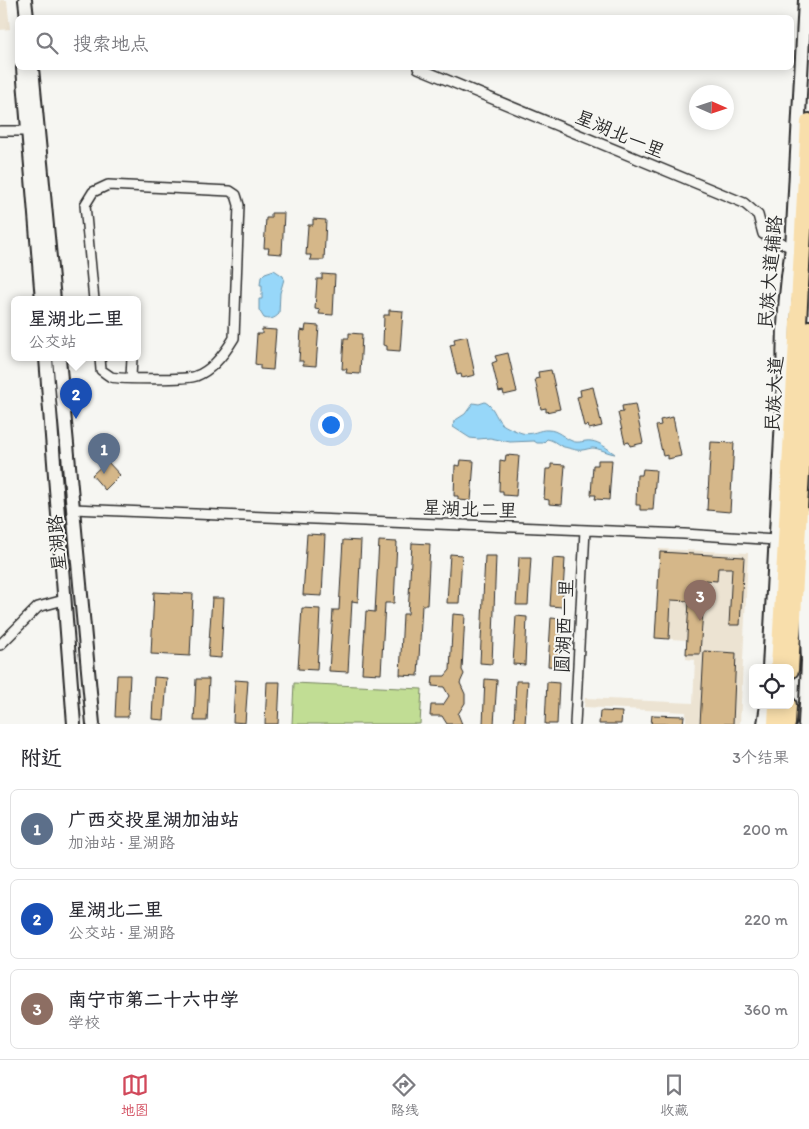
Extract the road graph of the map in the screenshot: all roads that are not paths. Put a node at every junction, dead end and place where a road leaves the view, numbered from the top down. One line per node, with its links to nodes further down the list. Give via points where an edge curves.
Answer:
1 (16, 0): 4 (main road)
2 (25, 0): 5 (main road)
3 (805, 0): 12 (main road, 民族大道辅路)
4 (18, 15)
5 (27, 15)
6 (23, 70): 11 (main road)
7 (32, 70): 14 (main road)
8 (423, 70): 12 (street, 星湖北一里, via 744,203 758,216 763,234)
9 (809, 122): 23 (highway, 民族大道)
10 (0, 131): 11 (street)
11 (29, 131): 13 (main road)
12 (792, 248): 23 (main road, 民族大道辅路, via 786,283 782,350)
13 (42, 296)
14 (54, 296)
15 (94, 296): 21 (street, via 85,205 93,192 108,185 230,191 236,195 239,205 234,338 211,368 196,376 181,379)
16 (809, 329): 31 (highway, 民族大道)
17 (46, 361): 27 (main road, 星湖路)
18 (59, 361): 22 (main road, 星湖路)
19 (100, 361): 21 (street, via 101,370 112,377)
20 (132, 361): 21 (street)
21 (131, 377)
22 (73, 509): 25 (street, 星湖北二里); 37 (main road, 星湖路)
23 (782, 514): 26 (main road, 民族大道辅路); 30 (highway, 民族大道)
24 (809, 515): 43 (main road, via 805,589 808,662)
25 (585, 530): 26 (street, 星湖北二里); 38 (street, 圆湖西一里)
26 (776, 540): 29 (main road, 民族大道辅路)
27 (64, 600): 28 (street, via 38,606); 36 (main road, 星湖路)
28 (0, 645)
29 (768, 664)
30 (779, 664)
31 (790, 664)
32 (775, 709): 39 (main road)
33 (776, 709): 40 (highway)
34 (777, 709): 41 (highway)
35 (779, 709): 42 (highway)
36 (74, 724)
37 (93, 724)
38 (575, 724)
39 (764, 724)
40 (771, 724)
41 (776, 724)
42 (787, 724)
43 (805, 724)

